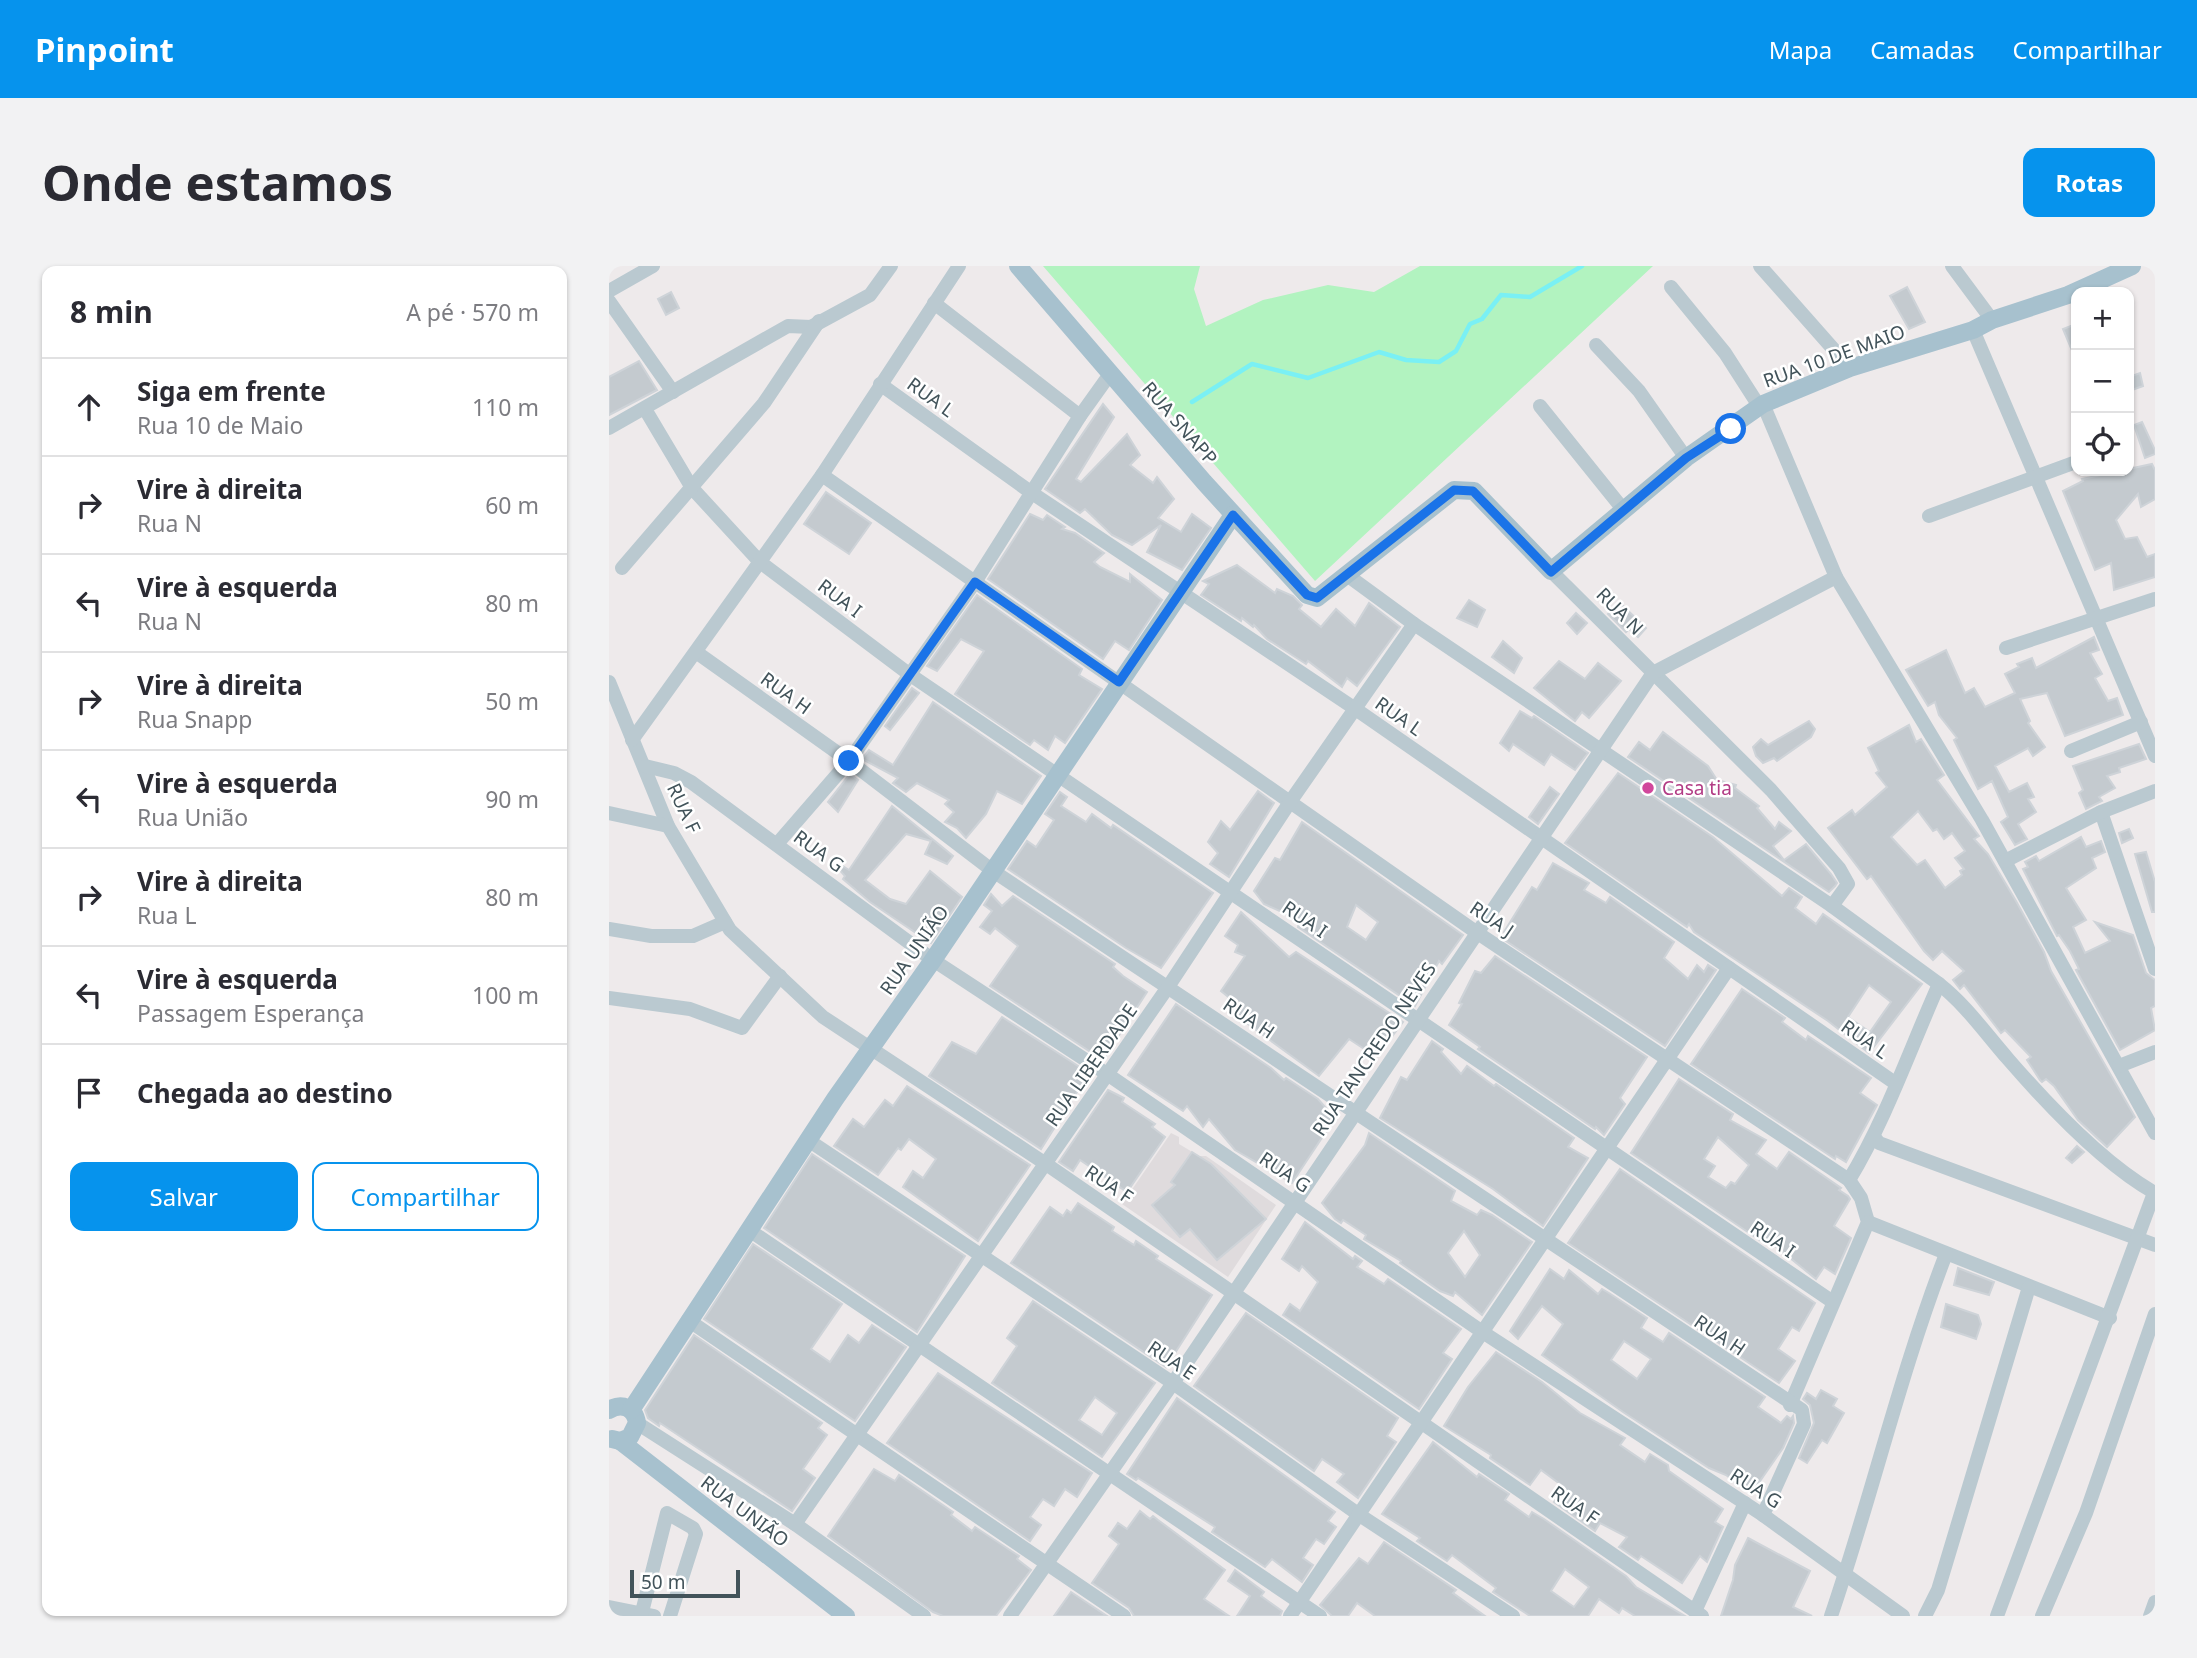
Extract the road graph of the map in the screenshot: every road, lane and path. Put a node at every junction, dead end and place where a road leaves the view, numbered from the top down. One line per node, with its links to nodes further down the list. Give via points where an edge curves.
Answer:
1 (653, 266): 9 (street)
2 (891, 266): 12 (street, via 870,295)
3 (959, 266): 11 (street)
4 (1017, 266): 17 (main road, RUA SNAPP)
5 (1760, 266): 16 (street)
6 (1952, 266): 13 (street)
7 (2132, 266): 13 (main road, RUA 10 DE MAIO, via 2068,295)
8 (1671, 287): 20 (street)
9 (609, 291)
10 (609, 301): 19 (street)
11 (934, 303): 18 (street); 23 (street)
12 (820, 319): 19 (street, via 811,327 788,326); 29 (street, via 764,403)
13 (1992, 320): 14 (main road, RUA 10 DE MAIO)
14 (1973, 330): 16 (main road, RUA 10 DE MAIO); 28 (street)
15 (1596, 345): 25 (street, via 1639,391)
16 (1850, 368): 20 (main road, RUA 10 DE MAIO)
17 (1110, 374): 23 (street); 32 (main road, RUA SNAPP)
18 (880, 384): 27 (street); 30 (street, RUA L)
19 (673, 392): 22 (street)
20 (1761, 405): 25 (main road, RUA 10 DE MAIO); 38 (street)
21 (1540, 406): 31 (street)
22 (645, 409): 24 (street); 29 (street, RUA I)
23 (1080, 416): 30 (street)
24 (609, 428)
25 (1686, 458): 31 (main road, RUA 10 DE MAIO)
26 (2071, 464): 28 (street)
27 (823, 475): 34 (street); 39 (street)
28 (2035, 477): 33 (street); 43 (street)
29 (692, 488): 34 (street, RUA I); 35 (street)
30 (1032, 493): 39 (street); 40 (street, RUA L)
31 (1622, 509): 36 (main road, RUA 10 DE MAIO)
32 (1233, 515): 40 (main road, RUA UNIÃO); 41 (main road, RUA SNAPP, via 1307,595)
33 (1929, 516)
34 (760, 562): 46 (street); 48 (street, RUA I)
35 (622, 568)
36 (1551, 572): 37 (main road, RUA N, via 1473,491 1454,490); 47 (street, RUA N)
37 (1347, 575): 41 (main road, RUA N); 44 (street)
38 (1836, 577): 47 (street, RUA TANCREDO NEVES); 67 (street)
39 (975, 582): 48 (street); 50 (street)
40 (1182, 593): 50 (main road, RUA UNIÃO); 51 (street, RUA L)
41 (1317, 598)
42 (2155, 598): 43 (street)
43 (2096, 618): 45 (street); 52 (street)
44 (1414, 624): 51 (street, RUA LIBERDADE); 54 (street)
45 (2007, 648)
46 (696, 652): 53 (street); 57 (street, RUA H)
47 (1653, 673): 54 (street, RUA TANCREDO NEVES); 70 (street, RUA N, via 1771,790 1839,868 1848,884)
48 (909, 674): 57 (street); 59 (street, RUA I)
49 (609, 682): 53 (street, RUA F)
50 (1119, 682): 59 (main road, RUA UNIÃO); 61 (street, RUA J)
51 (1354, 708): 61 (street, RUA LIBERDADE); 65 (street, RUA L)
52 (2141, 722): 55 (street); 56 (street)
53 (632, 740): 58 (street, RUA F)
54 (1603, 750): 65 (street, RUA TANCREDO NEVES); 70 (street)
55 (2071, 751)
56 (2155, 755)
57 (849, 761): 66 (street); 68 (street, RUA H)
58 (645, 766): 64 (street, RUA F); 66 (street, RUA G, via 691,782)
59 (1057, 775): 68 (main road, RUA UNIÃO); 69 (street, RUA I)
60 (2155, 791): 62 (street)
61 (1290, 802): 69 (street, RUA LIBERDADE); 73 (street, RUA J)
62 (2101, 812): 67 (street); 76 (street)
63 (609, 813): 64 (street)
64 (668, 825): 71 (street, RUA F)
65 (1542, 838): 73 (street, RUA TANCREDO NEVES); 75 (street, RUA L)
66 (777, 844): 74 (street, RUA G)
67 (2005, 861): 85 (street)
68 (993, 871): 74 (main road, RUA UNIÃO); 79 (street, RUA H)
69 (1231, 892): 79 (street, RUA LIBERDADE); 81 (street, RUA I)
70 (1832, 906): 78 (street)
71 (725, 922): 72 (street, via 693,936); 77 (street, RUA F)
72 (609, 929)
73 (1476, 932): 81 (street, RUA TANCREDO NEVES); 84 (street, RUA J)
74 (933, 960): 82 (main road, RUA UNIÃO); 86 (street, RUA G)
75 (1729, 968): 84 (street); 87 (street, RUA L)
76 (2155, 969)
77 (779, 976): 80 (street, via 742,1028 690,1009); 82 (street, RUA F, via 823,1017)
78 (1939, 984): 87 (street); 95 (street, via 2115,1167)
79 (1168, 987): 86 (street, RUA LIBERDADE); 88 (street, RUA H)
80 (609, 998)
81 (1418, 1018): 88 (street, RUA TANCREDO NEVES); 92 (street, RUA I)
82 (869, 1050): 91 (main road, RUA UNIÃO); 93 (street, RUA F)
83 (2155, 1052): 85 (street)
84 (1669, 1059): 92 (street); 94 (street, RUA J)
85 (2119, 1066): 89 (street)
86 (1107, 1074): 93 (street, RUA LIBERDADE); 96 (street, RUA G)
87 (1895, 1083): 90 (street)
88 (1354, 1113): 96 (street, RUA TANCREDO NEVES); 100 (street, RUA H)
89 (2154, 1130)
90 (1875, 1138): 94 (street); 99 (street)
91 (807, 1140): 98 (main road, RUA UNIÃO); 103 (street, RUA E)
92 (1606, 1150): 100 (street); 106 (street, RUA I)
93 (1046, 1164): 103 (street, RUA LIBERDADE); 105 (street, RUA F)
94 (1849, 1180): 97 (street, via 1861,1198)
95 (2155, 1193): 99 (street)
96 (1295, 1202): 105 (street, RUA TANCREDO NEVES); 110 (street, RUA G)
97 (1868, 1222): 102 (street); 106 (street)
98 (749, 1230): 109 (main road, RUA UNIÃO); 111 (street)
99 (2137, 1236): 101 (street); 108 (street)
100 (1546, 1241): 110 (street); 113 (street, RUA H)
101 (2155, 1245)
102 (1946, 1254): 104 (street); 125 (street, via 1916,1331)
103 (982, 1256): 111 (street, RUA LIBERDADE); 112 (street, RUA E)
104 (2029, 1287): 108 (street); 141 (street, via 1938,1590)
105 (1233, 1292): 112 (street, RUA TANCREDO NEVES); 116 (street, RUA F)
106 (1833, 1302): 113 (street)
107 (2155, 1314): 143 (street, via 2086,1513)
108 (2110, 1318): 142 (street)
109 (688, 1320): 115 (main road, RUA UNIÃO); 117 (street)
110 (1484, 1333): 116 (street); 120 (street, RUA G)
111 (918, 1346): 117 (street, RUA LIBERDADE); 119 (street)
112 (1173, 1383): 119 (street, RUA TANCREDO NEVES); 121 (street, RUA E)
113 (1790, 1405): 122 (street, via 1802,1410 1804,1424)
114 (609, 1410): 115 (main road, via 621,1406)
115 (634, 1417): 118 (main road, RUA UNIÃO, via 630,1437); 123 (street)
116 (1423, 1423): 121 (street); 129 (street, RUA F)
117 (855, 1435): 123 (street, RUA LIBERDADE); 124 (street)
118 (614, 1439): 132 (main road, RUA UNIÃO)
119 (1109, 1475): 124 (street, RUA TANCREDO NEVES); 126 (street)
120 (1745, 1503): 122 (street, RUA G); 129 (street)
121 (1358, 1514): 126 (street); 138 (street, RUA E)
122 (1763, 1515): 125 (street, RUA G)
123 (795, 1524): 133 (street)
124 (1045, 1565): 134 (street, RUA TANCREDO NEVES); 135 (street)
125 (1846, 1573): 139 (street); 140 (street, RUA G)
126 (1299, 1602): 136 (street); 137 (street)
127 (2155, 1602): 144 (street)
128 (609, 1607): 130 (street)
129 (1699, 1614)
130 (646, 1615): 131 (street, via 667,1513 696,1534)
131 (670, 1616)
132 (846, 1616)
133 (924, 1616)
134 (1010, 1616)
135 (1124, 1616)
136 (1290, 1616)
137 (1320, 1616)
138 (1513, 1616)
139 (1831, 1616)
140 (1903, 1616)
141 (1925, 1616)
142 (1997, 1616)
143 (2042, 1616)
144 (2150, 1616)

